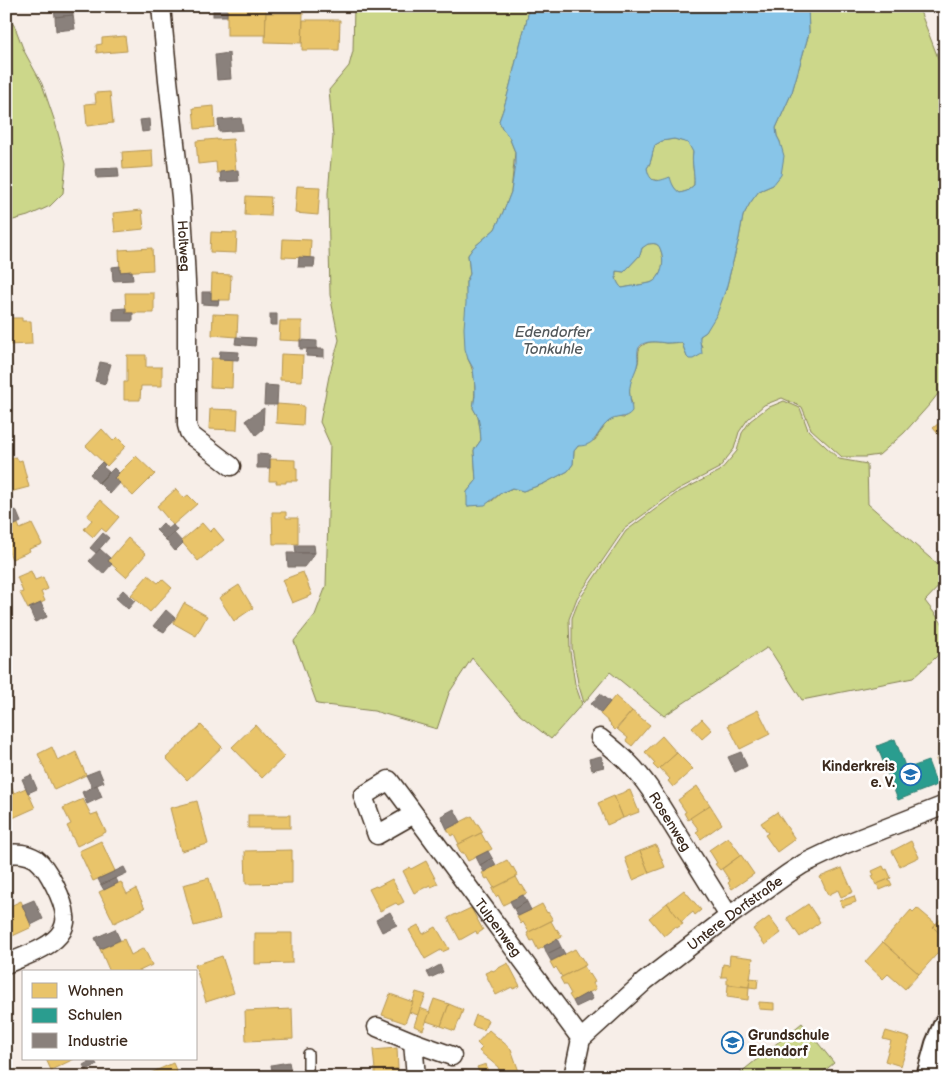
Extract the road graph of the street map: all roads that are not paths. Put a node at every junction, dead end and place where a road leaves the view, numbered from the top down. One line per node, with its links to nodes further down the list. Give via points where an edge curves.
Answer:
1 (161, 6): 2 (street, Holtweg, via 185,252 189,432)
2 (231, 466)
3 (600, 738): 7 (street, Rosenweg, via 639,773)
4 (945, 805): 7 (street, Untere Dorfstraße, via 803,864)
5 (414, 814): 11 (street, Tulpenweg)
6 (6, 854): 8 (street, via 21,853 44,866 66,919 63,929 51,943)
7 (729, 916): 11 (street, Untere Dorfstraße, via 645,981)
8 (6, 964)
9 (945, 1025): 18 (street)
10 (377, 1027): 12 (street)
11 (582, 1038): 17 (street)
12 (413, 1042): 14 (street); 16 (street)
13 (308, 1054): 15 (lane)
14 (452, 1056)
15 (308, 1077)
16 (416, 1077)
17 (573, 1077)
18 (928, 1077)

